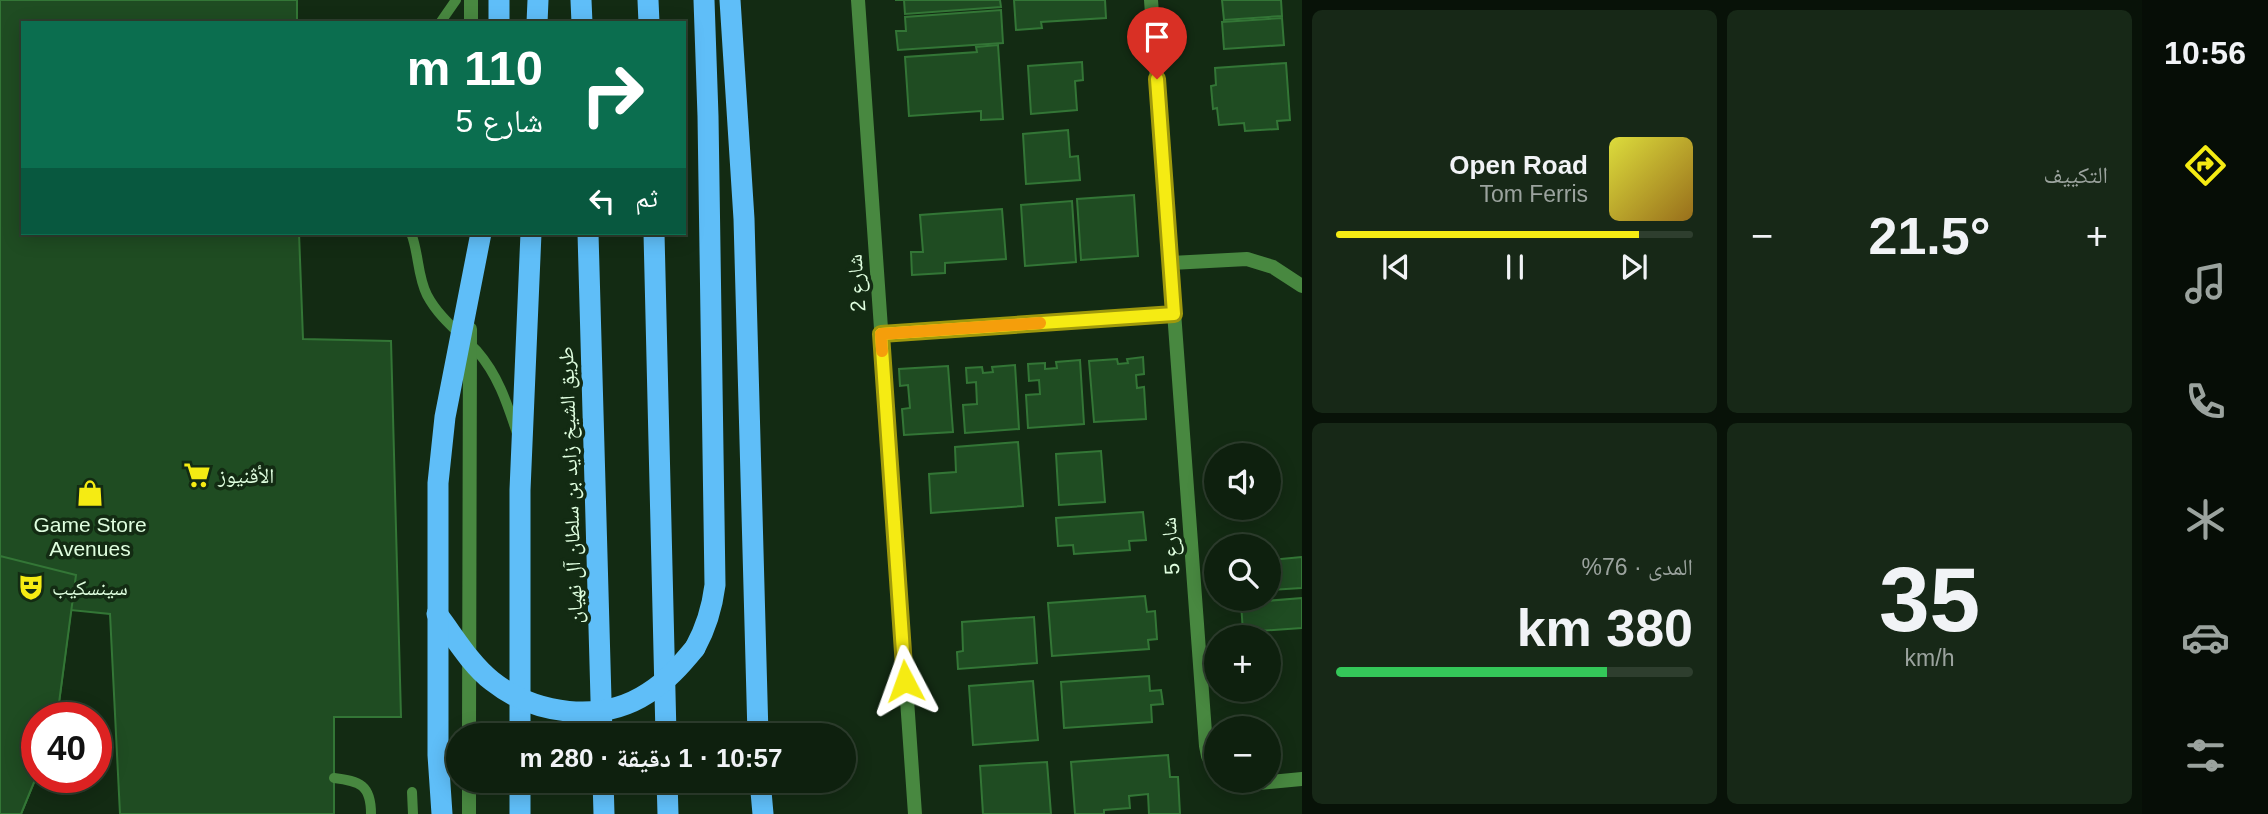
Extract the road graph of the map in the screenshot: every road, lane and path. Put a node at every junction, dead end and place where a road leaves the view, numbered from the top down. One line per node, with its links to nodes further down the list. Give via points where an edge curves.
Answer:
1 (456, 0): 11 (lane)
2 (471, 0): 12 (street)
3 (499, 0): 13 (highway)
4 (538, 0): 14 (highway)
5 (581, 0): 15 (highway)
6 (648, 0): 16 (highway)
7 (704, 0): 29 (highway, bridge, via 715,586 706,629 674,674 647,694 616,707 583,713 550,709 518,698 490,680)
8 (730, 0): 35 (highway, via 744,219)
9 (858, 0): 26 (street, شارع 2)
10 (1152, 0): 23 (street, شارع 5)
11 (441, 21)
12 (471, 21)
13 (499, 21)
14 (537, 21)
15 (582, 21)
16 (649, 21)
17 (411, 235): 27 (lane, via 427,296)
18 (470, 235): 27 (street)
19 (481, 235): 29 (highway, bridge, via 441,445)
20 (531, 235): 28 (highway)
21 (588, 235): 33 (highway, طريق الشيخ زايد بن سلطان آل نهيان)
22 (654, 235): 34 (highway)
23 (1171, 263): 24 (street, via 1247,259 1273,267); 25 (street, شارع 5)
24 (1302, 286)
25 (1174, 314): 26 (street); 30 (street, شارع 5)
26 (881, 334): 53 (street, شارع 2)
27 (470, 344): 28 (lane, via 498,381); 31 (street)
28 (521, 448): 32 (highway)
29 (437, 614): 47 (highway, bridge)
30 (1204, 719)
31 (468, 723)
32 (520, 723)
33 (602, 723)
34 (666, 723)
35 (758, 723)
36 (334, 778): 45 (lane, via 350,779 366,788)
37 (1302, 779): 38 (street)
38 (1281, 781)
39 (412, 792): 46 (lane)
40 (468, 793): 48 (street)
41 (520, 793): 49 (highway)
42 (603, 793): 50 (highway)
43 (667, 793): 51 (highway)
44 (761, 793): 52 (highway)
45 (372, 814)
46 (413, 814)
47 (442, 814)
48 (468, 814)
49 (520, 814)
50 (604, 814)
51 (668, 814)
52 (762, 814)
53 (915, 814)

